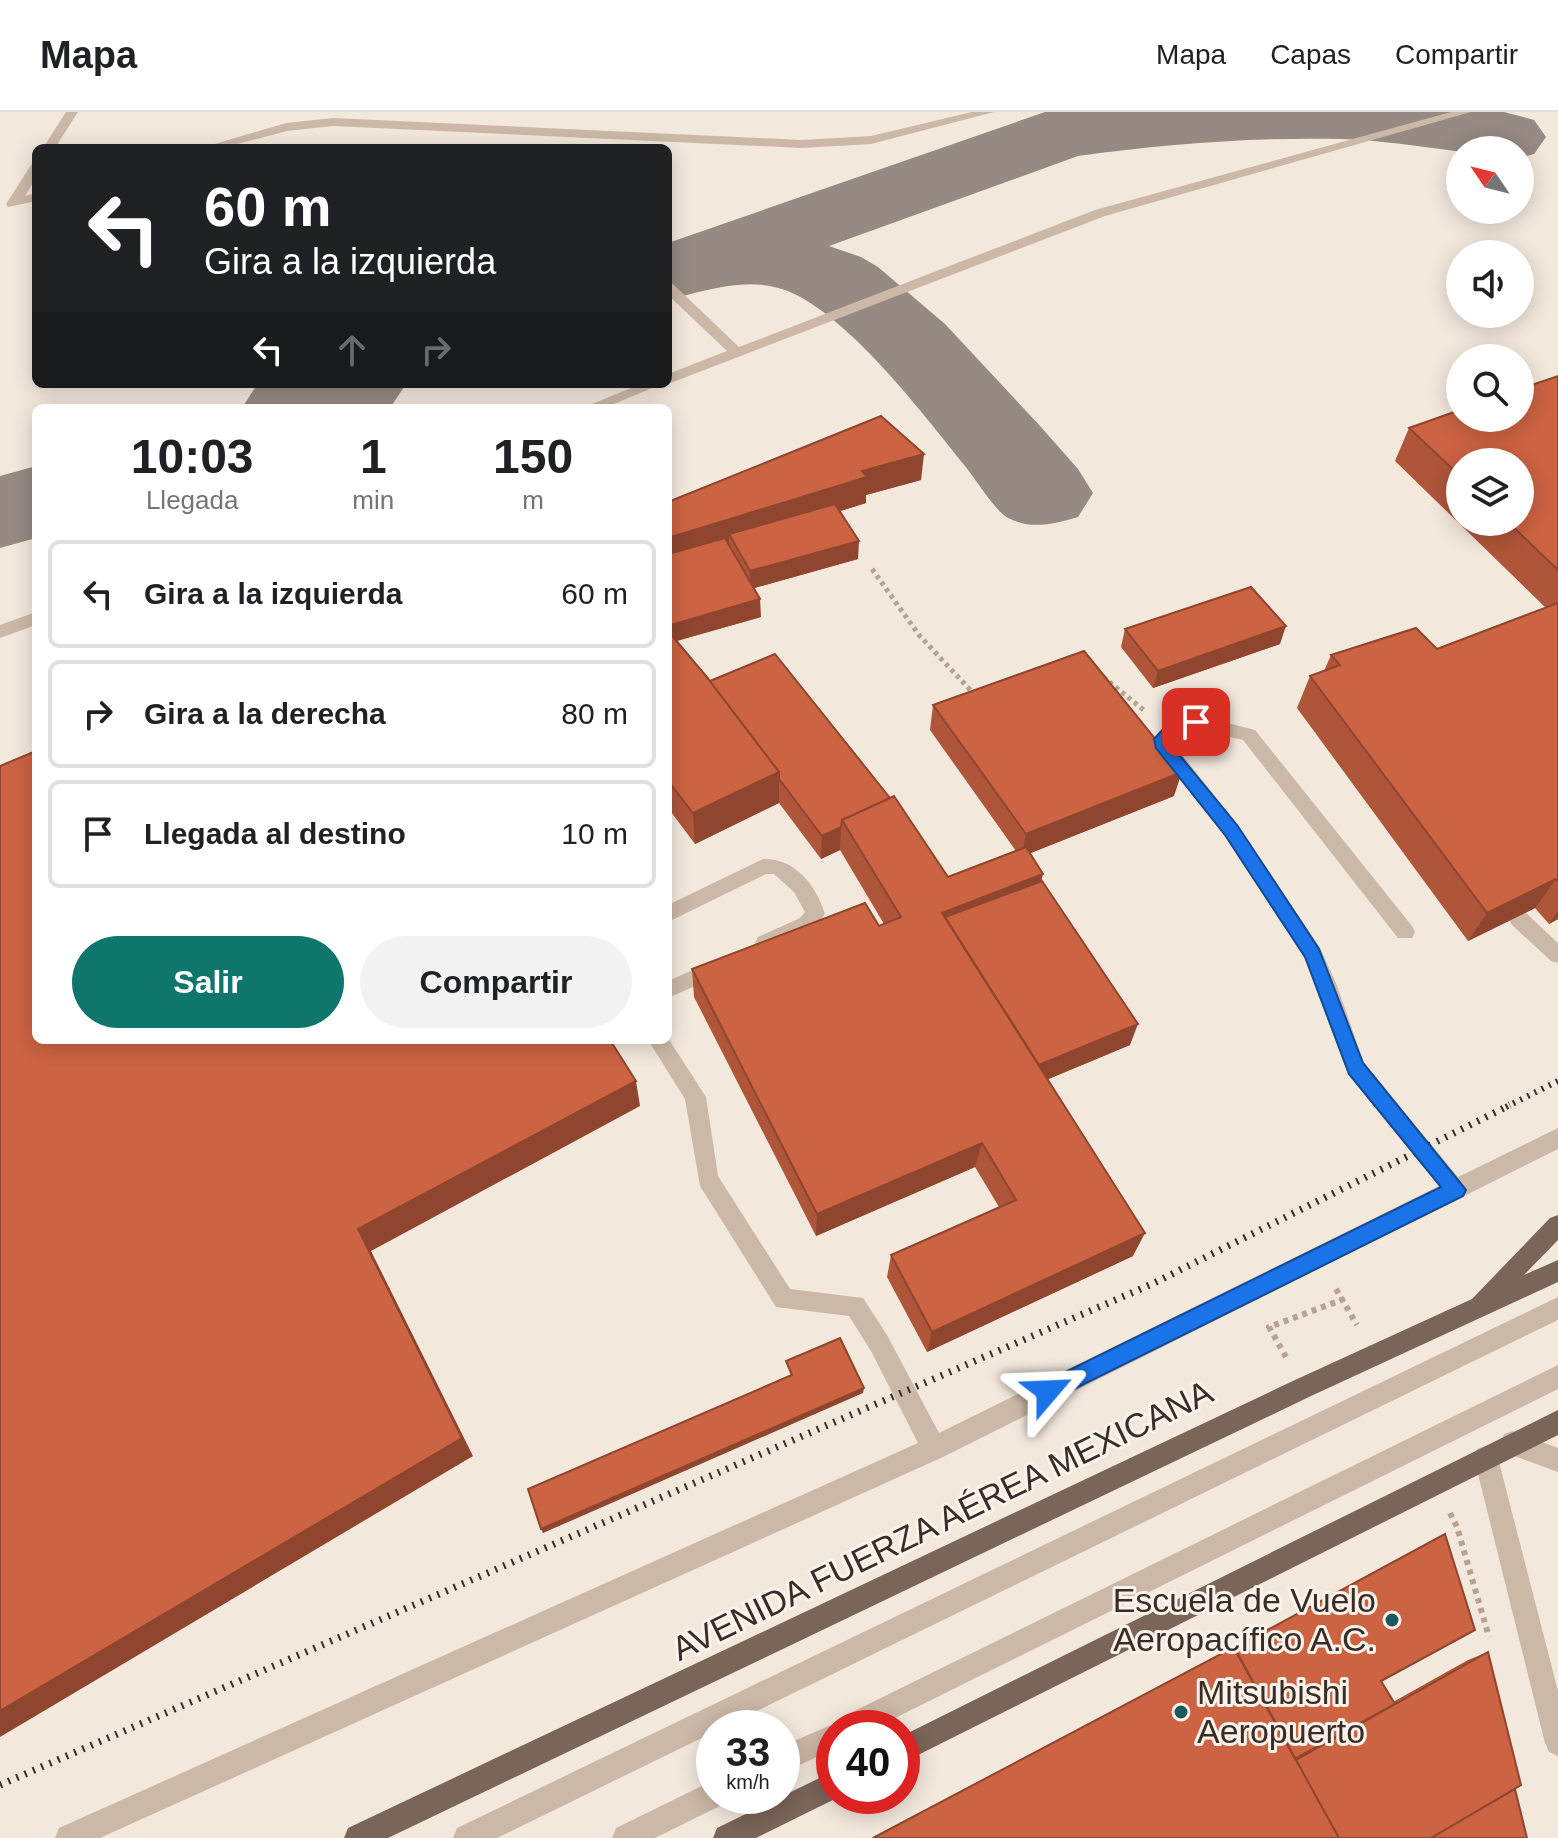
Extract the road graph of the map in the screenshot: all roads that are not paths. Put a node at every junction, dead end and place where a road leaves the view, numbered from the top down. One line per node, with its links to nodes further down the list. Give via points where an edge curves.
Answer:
1 (72, 112): 5 (street)
2 (988, 112): 4 (street, via 871,140 802,144)
3 (1465, 112): 12 (street, via 1100,213)
4 (513, 131): 6 (street, via 310,123); 7 (street)
5 (52, 144)
6 (223, 144)
7 (526, 144)
8 (32, 173): 10 (street)
9 (32, 198): 10 (street)
10 (7, 206)
11 (672, 291): 12 (street)
12 (737, 353): 13 (street)
13 (672, 377)
14 (644, 388): 15 (street)
15 (601, 404)
16 (32, 620): 17 (street)
17 (0, 632)
18 (672, 912): 22 (street, via 763,867 776,866 813,903 815,914 807,924)
19 (1519, 919): 21 (street)
20 (1405, 932): 25 (street, via 1249,735 1196,722 1162,739 1231,830 1313,954 1355,1068)
21 (1558, 955)
22 (672, 988)
23 (661, 1044): 33 (street, via 695,1097 708,1179 784,1299 855,1306)
24 (1558, 1138): 25 (street)
25 (1456, 1190): 33 (street)
26 (1558, 1225): 29 (main road)
27 (1558, 1271): 29 (main road, AVENIDA FUERZA AÉREA MEXICANA)
28 (1558, 1308): 43 (street)
29 (1471, 1313): 42 (main road, AVENIDA FUERZA AÉREA MEXICANA)
30 (1558, 1377): 36 (street)
31 (1558, 1422): 32 (main road)
32 (1513, 1443): 34 (main road); 35 (street)
33 (934, 1448): 41 (street)
34 (1486, 1458): 37 (main road); 38 (street)
35 (1558, 1460)
36 (883, 1710)
37 (920, 1741)
38 (1558, 1743)
39 (816, 1794): 45 (main road)
40 (696, 1803): 44 (street)
41 (69, 1838)
42 (358, 1838)
43 (467, 1838)
44 (626, 1838)
45 (727, 1838)

